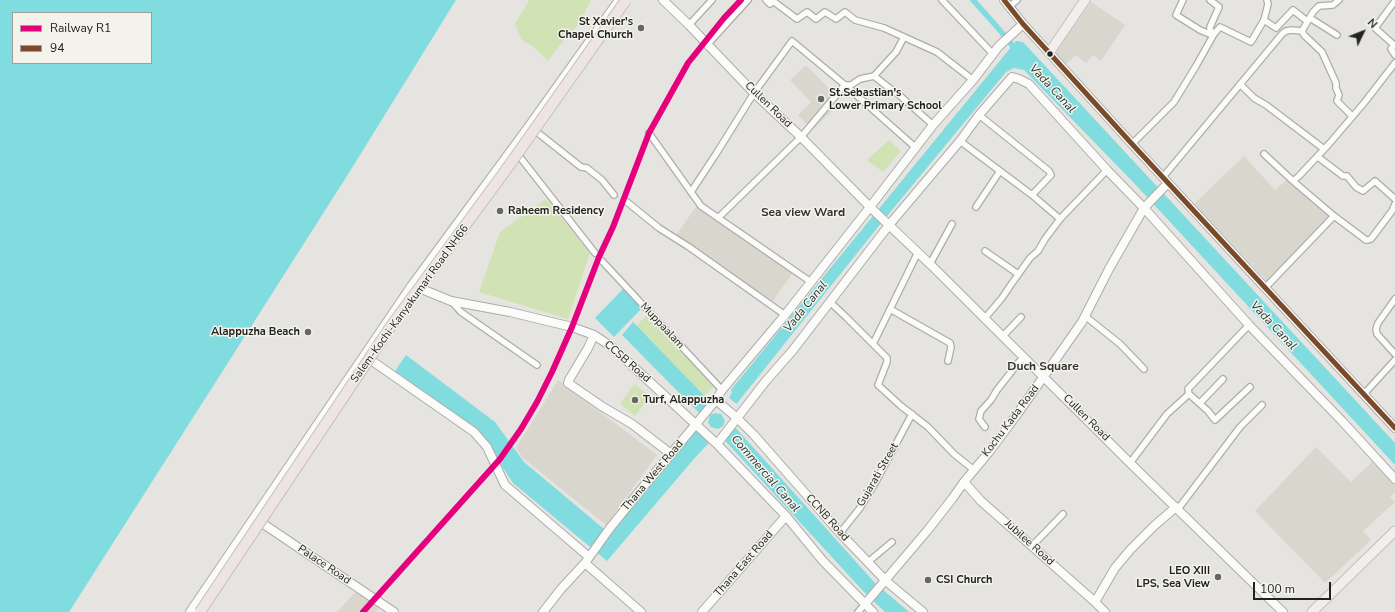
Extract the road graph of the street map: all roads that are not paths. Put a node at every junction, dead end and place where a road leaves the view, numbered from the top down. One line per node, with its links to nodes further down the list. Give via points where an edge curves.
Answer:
1 (619, 0): 38 (main road)
2 (626, 0): 129 (highway, Salem-Kochi-Kanyakumari Road NH66, bridge, via 391,326)
3 (663, 0): 20 (main road, Cullen Road)
4 (712, 0): 20 (street)
5 (748, 0): 25 (street)
6 (766, 0): 24 (street, via 770,4 774,0 797,20 807,12 816,18 825,12 836,19 845,12 855,20)
7 (942, 0): 27 (street)
8 (1004, 0): 16 (main road)
9 (1017, 0): 16 (street)
10 (1085, 0): 26 (main road)
11 (1183, 0): 22 (street, via 1176,15)
12 (1210, 0): 22 (street, via 1219,7 1210,27)
13 (1267, 0): 17 (street)
14 (1339, 0): 18 (street, via 1333,5 1319,6)
15 (1395, 2): 28 (street, via 1375,28 1394,45 1391,49)
16 (1009, 7): 19 (main road)
17 (1264, 20): 18 (street, via 1276,28 1293,10); 22 (street, via 1251,42 1220,27)
18 (1308, 20): 21 (street); 23 (street)
19 (1023, 24): 26 (main road); 27 (main road, Thana West Road, via 1014,30)
20 (689, 25): 25 (main road, Cullen Road)
21 (1302, 31): 32 (street, via 1292,30 1282,34); 36 (street, via 1322,52 1336,83 1339,95 1337,100)
22 (1213, 35): 42 (street, via 1174,102)
23 (1337, 35)
24 (904, 37): 30 (street, via 896,52); 31 (street, via 937,52)
25 (708, 44): 34 (main road, Cullen Road)
26 (1049, 53): 42 (main road)
27 (993, 54): 31 (main road, Thana West Road)
28 (1395, 54)
29 (1395, 63): 36 (street)
30 (873, 77): 33 (street); 37 (street, via 898,94)
31 (973, 80): 37 (main road, Thana West Road)
32 (1240, 84): 45 (street, via 1254,98); 51 (street)
33 (846, 85): 34 (street, via 792,41); 40 (street); 43 (street)
34 (754, 93): 40 (main road, Cullen Road); 52 (street)
35 (979, 115): 41 (main road); 48 (main road, via 1012,77 1019,79 1028,84); 54 (street, via 1049,171 1051,175)
36 (1352, 116): 45 (street)
37 (932, 125): 43 (main road, Thana West Road)
38 (529, 126): 44 (main road); 53 (street, via 567,157 602,180)
39 (649, 133): 52 (street)
40 (801, 137): 60 (main road, Cullen Road); 62 (street)
41 (960, 141): 49 (street); 64 (main road)
42 (1132, 144): 51 (main road)
43 (915, 147): 60 (main road, Thana West Road)
44 (513, 148): 68 (street); 73 (main road)
45 (1324, 150): 47 (street)
46 (1264, 154): 50 (street)
47 (1318, 157): 50 (street); 55 (street, via 1343,176 1347,176 1363,191 1375,181)
48 (1107, 170): 58 (main road); 63 (street)
49 (1000, 171): 54 (street); 59 (street)
50 (1293, 181): 61 (street)
51 (1165, 182): 58 (main road, Kochu Kada Road); 74 (main road)
52 (691, 192): 62 (street, via 701,206)
53 (614, 195)
54 (1032, 195): 63 (street)
55 (1395, 199)
56 (627, 202): 79 (street, via 659,228)
57 (1395, 204): 61 (street, via 1368,240)
58 (1145, 206): 80 (main road, Kochu Kada Road); 83 (main road)
59 (976, 207)
60 (871, 208): 64 (main road, Cullen Road); 72 (main road, Thana West Road)
61 (1334, 216): 74 (street)
62 (718, 218): 72 (street)
63 (1060, 219): 71 (street)
64 (888, 224): 67 (main road, Cullen Road); 77 (main road)
65 (952, 224): 70 (street)
66 (984, 251): 71 (street)
67 (918, 252): 70 (main road, Cullen Road); 78 (street)
68 (595, 253)
69 (602, 261): 97 (street, Muppaalam)
70 (930, 264): 82 (main road, Cullen Road)
71 (1018, 274): 82 (street)
72 (811, 282): 79 (main road, Thana West Road)
73 (412, 285): 76 (main road, CCSB Road); 88 (main road)
74 (1265, 288): 99 (main road)
75 (1395, 299): 87 (street, via 1376,329 1377,334)
76 (451, 301): 84 (main road, CCSB Road, via 510,312); 92 (street, via 461,312)
77 (830, 302): 86 (street); 104 (main road, via 793,350)
78 (890, 309): 86 (street); 91 (street, via 950,343)
79 (785, 315): 97 (main road, Thana West Road)
80 (1085, 316): 93 (street, via 1120,344); 94 (main road, Kochu Kada Road)
81 (1020, 317): 85 (street)
82 (985, 318): 85 (main road, Cullen Road)
83 (1249, 325): 98 (street, via 1188,389); 112 (main road)
84 (594, 335): 105 (main road, CCSB Road, via 612,348); 109 (main road, via 568,383 602,408 632,424)
85 (1003, 336): 89 (main road, Cullen Road)
86 (873, 344): 103 (street, via 888,360 878,385)
87 (1395, 354)
88 (364, 355): 117 (main road); 122 (main road, via 474,432 487,447 505,485)
89 (1024, 357): 94 (main road, Cullen Road); 106 (street, via 981,411 979,419)
90 (1395, 360): 99 (street)
91 (948, 361)
92 (537, 365)
93 (1144, 369)
94 (1044, 378): 110 (main road, Cullen Road); 111 (main road, Kochu Kada Road)
95 (1223, 380): 101 (street)
96 (1250, 387): 101 (street, via 1215,420)
97 (722, 390): 100 (main road, Thana West Road)
98 (1189, 394): 101 (street); 110 (street, via 1167,414)
99 (1364, 394): 107 (main road)
100 (716, 402): 104 (main road, CCNB Road); 105 (main road, Thana West Road)
101 (1200, 403)
102 (1262, 405): 114 (street, via 1240,427)
103 (912, 414): 111 (street); 119 (street, Gujarati Street, via 874,485)
104 (735, 416): 108 (main road, via 731,425); 119 (main road, CCNB Road)
105 (697, 425): 108 (main road, CCSB Road); 109 (main road, Thana West Road)
106 (985, 427)
107 (1395, 428)
108 (717, 440): 116 (main road)
109 (671, 454): 122 (main road, Thana West Road, via 610,528)
110 (1130, 463): 114 (main road, Cullen Road)
111 (974, 470): 113 (main road, Kochu Kada Road)
112 (1395, 479)
113 (964, 482): 121 (main road, Jubilee Road, via 981,501); 124 (main road, Kochu Kada Road)
114 (1177, 508): 126 (main road, via 1154,526 1125,556); 138 (main road, Cullen Road)
115 (1063, 514): 121 (street)
116 (786, 516): 125 (main road, via 823,562); 133 (main road, Thana East Road)
117 (254, 518): 127 (main road, Palace Road); 128 (main road)
118 (1395, 531): 139 (main road)
119 (840, 533): 123 (main road, CCNB Road)
120 (892, 542): 123 (street)
121 (1032, 546): 126 (main road, Jubilee Road)
122 (589, 558): 131 (main road); 132 (main road)
123 (868, 562): 124 (main road, CCNB Road)
124 (883, 584): 125 (main road, Kochu Kada Road); 136 (main road, CCNB Road)
125 (867, 602): 134 (street); 135 (main road)
126 (1095, 602): 137 (main road, Jubilee Road)
127 (383, 609): 130 (main road, Palace Road)
128 (190, 612)
129 (200, 612)
130 (394, 612)
131 (542, 612)
132 (641, 612)
133 (702, 612)
134 (858, 612)
135 (873, 612)
136 (923, 612)
137 (1104, 612)
138 (1283, 612)
139 (1312, 612)

